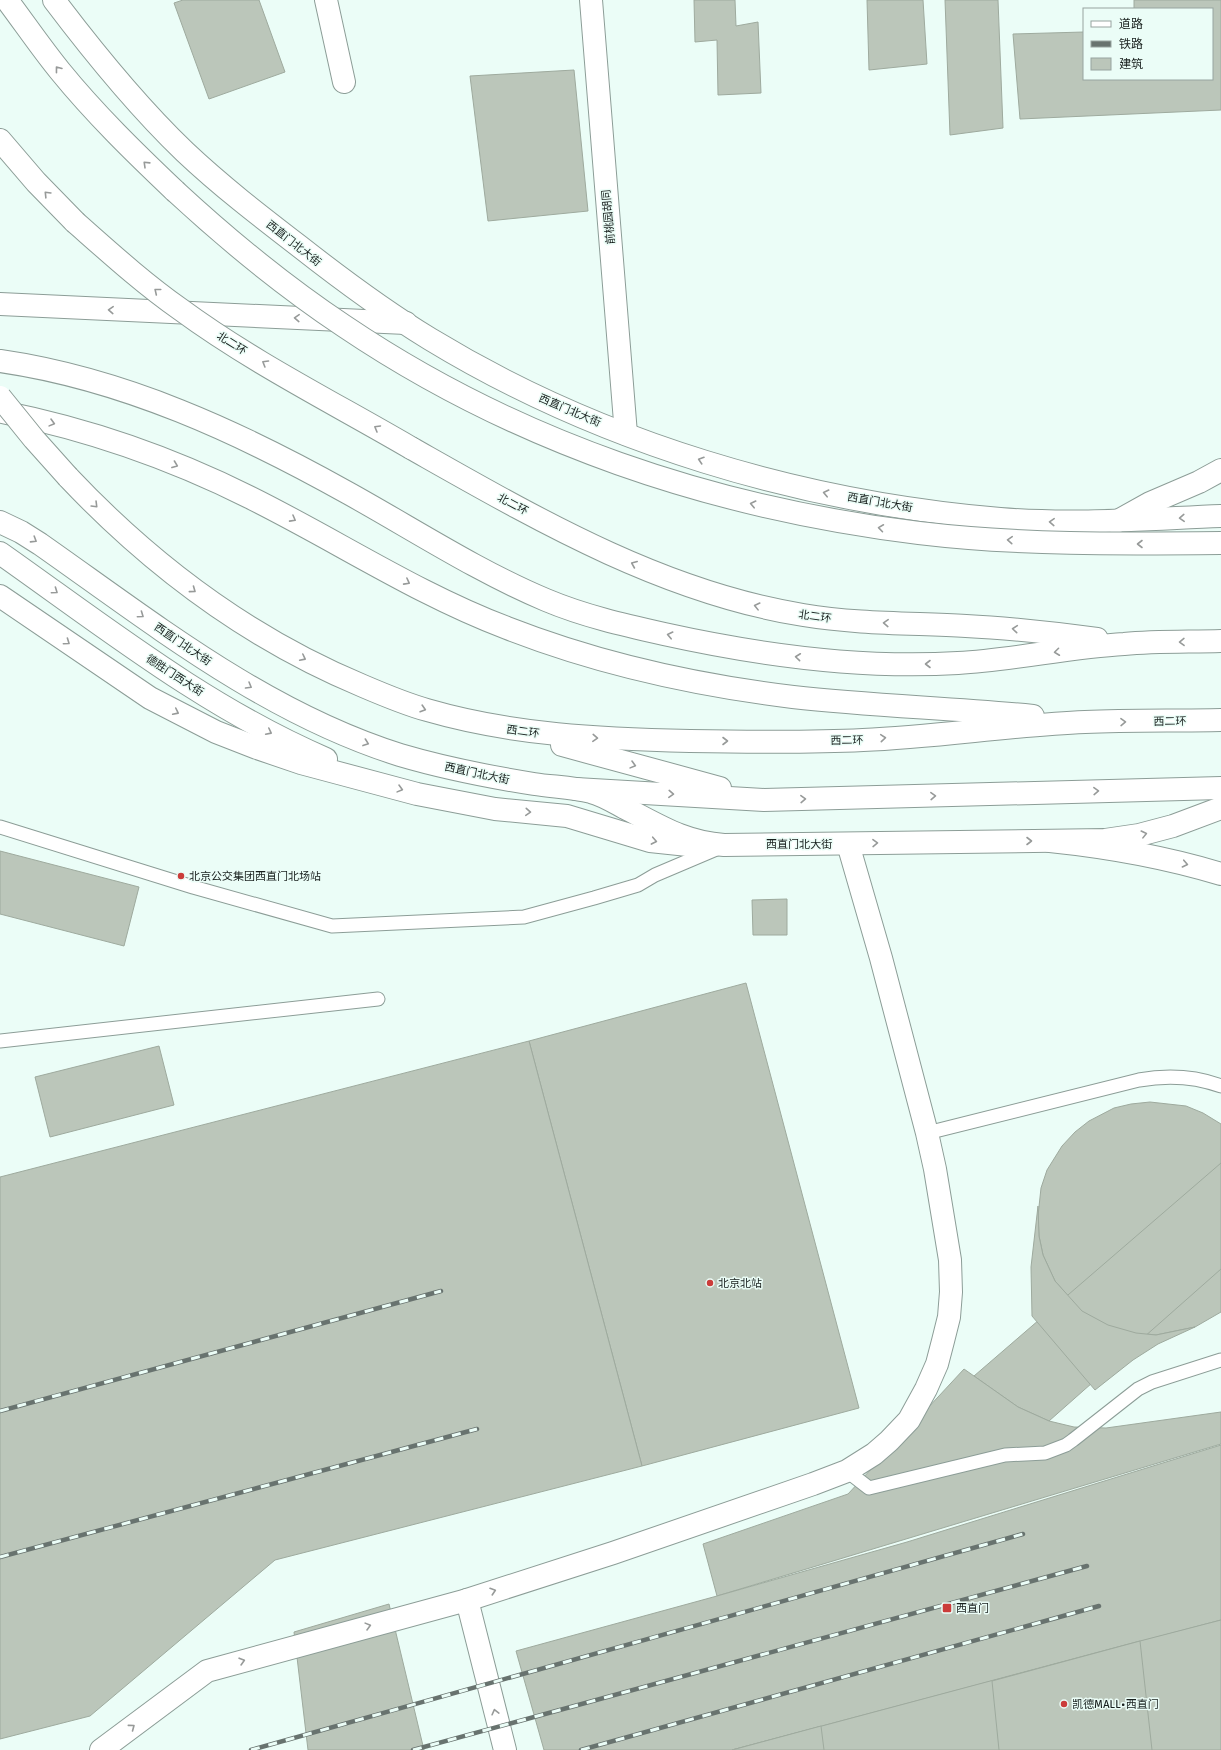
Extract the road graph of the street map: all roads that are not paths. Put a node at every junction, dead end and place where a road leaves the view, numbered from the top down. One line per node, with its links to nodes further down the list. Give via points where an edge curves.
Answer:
1 (7, 0): 17 (main road, one-way to 1, bridge, via 1004,540 857,525 717,495 568,446 518,424 451,390 344,326 234,244 175,191 88,104)
2 (54, 0): 8 (main road, 西直门北大街, via 108,68 164,131 194,160 312,257)
3 (326, 0): 5 (main road)
4 (591, 0): 12 (main road, 前桃园胡同)
5 (344, 82)
6 (0, 140): 21 (main road, 北二环, one-way to 6, bridge, via 1004,628 824,618 765,608 726,598 656,573 584,541 509,503 411,448 241,349 180,310 75,222)
7 (0, 304): 8 (main road, one-way to 7)
8 (406, 323): 12 (main road, 西直门北大街, via 458,355 513,384)
9 (0, 361): 21 (main road, one-way to 9, via 956,664 872,662 758,652 619,623 559,605 522,589 298,466 203,420 95,382)
10 (0, 397): 23 (main road, one-way to 23, bridge, via 34,439 97,507 158,562 209,601 265,637 344,678 393,699)
11 (0, 412): 24 (main road, one-way to 24, via 34,418 80,431 202,475 248,496 466,611 528,636 625,666 701,683 795,697 982,711)
12 (626, 434): 16 (main road, 西直门北大街, one-way to 12, via 1004,519 883,504 737,471)
13 (1221, 470): 16 (main road)
14 (1221, 516): 16 (main road, 西直门北大街, one-way to 16)
15 (0, 522): 27 (main road, 西直门北大街, one-way to 27, via 40,544 209,662 328,728 390,752 439,765 526,783)
16 (1116, 522)
17 (1221, 543)
18 (0, 553): 25 (main road, 德胜门西大街, one-way to 25, via 185,682 268,732 348,769)
19 (0, 596): 25 (main road, one-way to 25, via 131,686 169,709 216,732 301,764)
20 (1221, 641): 21 (main road, one-way to 21)
21 (1123, 644)
22 (1221, 720): 24 (main road, 西二环, one-way to 22)
23 (474, 722): 24 (main road, 西二环, one-way to 24, via 505,729 569,736 716,741 863,740); 28 (main road, one-way to 28)
24 (1084, 722)
25 (363, 779): 33 (main road, one-way to 33, via 473,805 567,816 654,841 681,845)
26 (1221, 788): 28 (main road, one-way to 26)
27 (576, 789): 28 (main road, one-way to 28); 33 (main road, 西直门北大街, via 603,796 686,838)
28 (764, 800)
29 (1221, 808): 31 (main road, one-way to 29, via 1105,840 1139,835 1173,826)
30 (0, 827): 33 (lane, via 193,887 332,926 524,917 638,885)
31 (1050, 842): 32 (main road, 西直门北大街, one-way to 31); 34 (main road, one-way to 34, via 1096,846)
32 (848, 844): 33 (main road, 西直门北大街); 38 (main road)
33 (724, 845)
34 (1221, 874)
35 (378, 999): 36 (lane)
36 (0, 1041)
37 (1221, 1086): 38 (lane, via 1182,1077 1139,1080)
38 (927, 1133): 40 (main road, via 950,1260 949,1317 937,1364 909,1420 889,1442)
39 (1221, 1360): 40 (lane, via 1152,1382 1124,1400 1074,1440 1045,1453 1005,1455 869,1488)
40 (847, 1471): 41 (main road, one-way to 40)
41 (467, 1600): 42 (main road, one-way to 41, via 207,1671); 43 (main road, one-way to 41)
42 (101, 1750)
43 (505, 1750)

